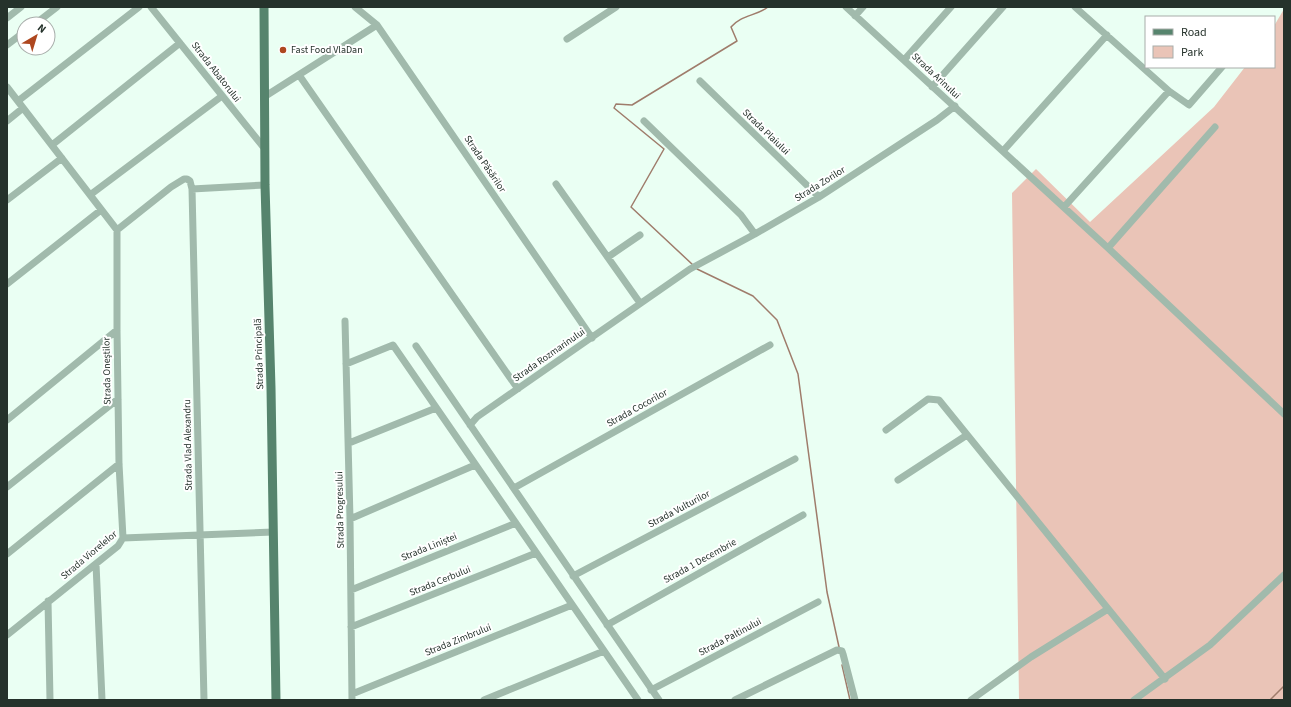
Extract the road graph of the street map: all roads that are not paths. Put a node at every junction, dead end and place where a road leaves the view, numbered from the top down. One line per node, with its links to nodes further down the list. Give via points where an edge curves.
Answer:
1 (21, 7): 15 (street)
2 (57, 7): 13 (street)
3 (139, 7): 31 (street)
4 (151, 7): 20 (street, Strada Abatorului)
5 (264, 7): 30 (main road, Strada Principală)
6 (355, 7): 16 (street, Strada Păsărilor)
7 (616, 7): 19 (street)
8 (846, 7): 14 (street, Strada Arinului)
9 (863, 7): 14 (street)
10 (951, 7): 22 (street)
11 (1003, 7): 27 (street)
12 (1075, 7): 17 (street)
13 (45, 16)
14 (855, 16): 22 (street, Strada Arinului)
15 (7, 18)
16 (377, 25): 24 (street); 59 (street, Strada Păsărilor)
17 (1106, 35): 28 (street); 39 (street)
18 (16, 38): 21 (street)
19 (567, 38)
20 (180, 43): 29 (street, Strada Abatorului); 37 (street)
21 (7, 45)
22 (904, 60): 27 (street, Strada Arinului)
23 (1221, 68): 28 (street, via 1189,104)
24 (299, 75): 30 (street); 63 (street)
25 (700, 81): 45 (street, Strada Plaiului)
26 (7, 87): 31 (street)
27 (932, 87): 32 (street, Strada Arinului)
28 (1169, 91): 47 (street)
29 (222, 96): 38 (street, Strada Abatorului); 44 (street)
30 (264, 97): 38 (main road, Strada Principală)
31 (18, 101): 33 (street)
32 (955, 106): 39 (street, Strada Arinului); 45 (street, Strada Zorilor)
33 (23, 108): 34 (street); 37 (street)
34 (7, 121)
35 (644, 121): 50 (street, via 741,215)
36 (1215, 127): 52 (street)
37 (52, 145): 40 (street)
38 (265, 149): 42 (main road, Strada Principală)
39 (1003, 152): 47 (street, Strada Arinului)
40 (62, 158): 44 (street); 46 (street)
41 (556, 184): 53 (street)
42 (265, 185): 43 (street); 81 (main road, Strada Principală)
43 (192, 189): 49 (street, via 190,181 184,179); 82 (street, Strada Vlad Alexandru)
44 (90, 195): 48 (street)
45 (819, 197): 50 (street, Strada Zorilor)
46 (7, 200)
47 (1064, 207): 52 (street, Strada Arinului)
48 (101, 210): 49 (street); 55 (street)
49 (117, 230): 58 (street, Strada Oneștilor)
50 (755, 234): 54 (street, Strada Zorilor)
51 (640, 236): 53 (street)
52 (1108, 248): 66 (street, Strada Arinului)
53 (608, 257): 56 (street)
54 (690, 269): 56 (street, Strada Rozmarinului)
55 (7, 284)
56 (640, 303): 59 (street, Strada Rozmarinului)
57 (345, 321): 62 (street, Strada Progresului)
58 (117, 330): 64 (street, Strada Oneștilor); 67 (street)
59 (592, 338): 63 (street, Strada Rozmarinului)
60 (770, 345): 77 (street, Strada Cocorilor)
61 (416, 346): 68 (street)
62 (346, 364): 65 (street, via 393,345); 71 (street, Strada Progresului)
63 (518, 389): 68 (street, Strada Rozmarinului, via 477,417)
64 (118, 399): 73 (street, Strada Oneștilor); 76 (street)
65 (436, 408): 71 (street); 74 (street)
66 (1284, 414)
67 (7, 420)
68 (470, 425): 77 (street)
69 (886, 430): 70 (street, via 931,398 939,400)
70 (967, 435): 75 (street); 93 (street)
71 (349, 443): 79 (street, Strada Progresului)
72 (795, 459): 87 (street, Strada Vulturilor)
73 (119, 464): 83 (street, Strada Oneștilor); 85 (street)
74 (476, 465): 79 (street); 80 (street)
75 (898, 480)
76 (7, 487)
77 (514, 488): 87 (street)
78 (803, 515): 94 (street, Strada 1 Decembrie)
79 (350, 519): 89 (street, Strada Progresului)
80 (516, 523): 84 (street); 89 (street, Strada Liniștei)
81 (273, 532): 82 (street, Strada Viorelelor); 104 (main road, Strada Principală)
82 (200, 534): 83 (street, Strada Viorelelor); 103 (street, Strada Vlad Alexandru)
83 (123, 538): 86 (street, Strada Viorelelor, via 118,546)
84 (536, 553): 92 (street); 95 (street, Strada Cerbului)
85 (7, 554)
86 (96, 564): 90 (street, Strada Viorelelor); 102 (street)
87 (573, 576): 94 (street)
88 (1284, 576): 98 (street, via 1210,645)
89 (350, 590): 95 (street, Strada Progresului)
90 (48, 602): 96 (street, Strada Viorelelor); 101 (street)
91 (818, 602): 99 (street, Strada Paltinului)
92 (572, 605): 97 (street); 100 (street, Strada Zimbrului)
93 (1108, 609): 98 (street); 110 (street, via 1031,657)
94 (607, 625): 99 (street)
95 (350, 627): 100 (street, Strada Progresului)
96 (7, 635)
97 (604, 651): 105 (street); 106 (street)
98 (1165, 679): 111 (street)
99 (652, 690): 107 (street)
100 (352, 697)
101 (50, 700)
102 (102, 700)
103 (204, 700)
104 (276, 700)
105 (484, 700)
106 (638, 700)
107 (659, 700)
108 (735, 700): 109 (street, via 837,651 844,654)
109 (854, 700)
110 (971, 700)
111 (1134, 700)

